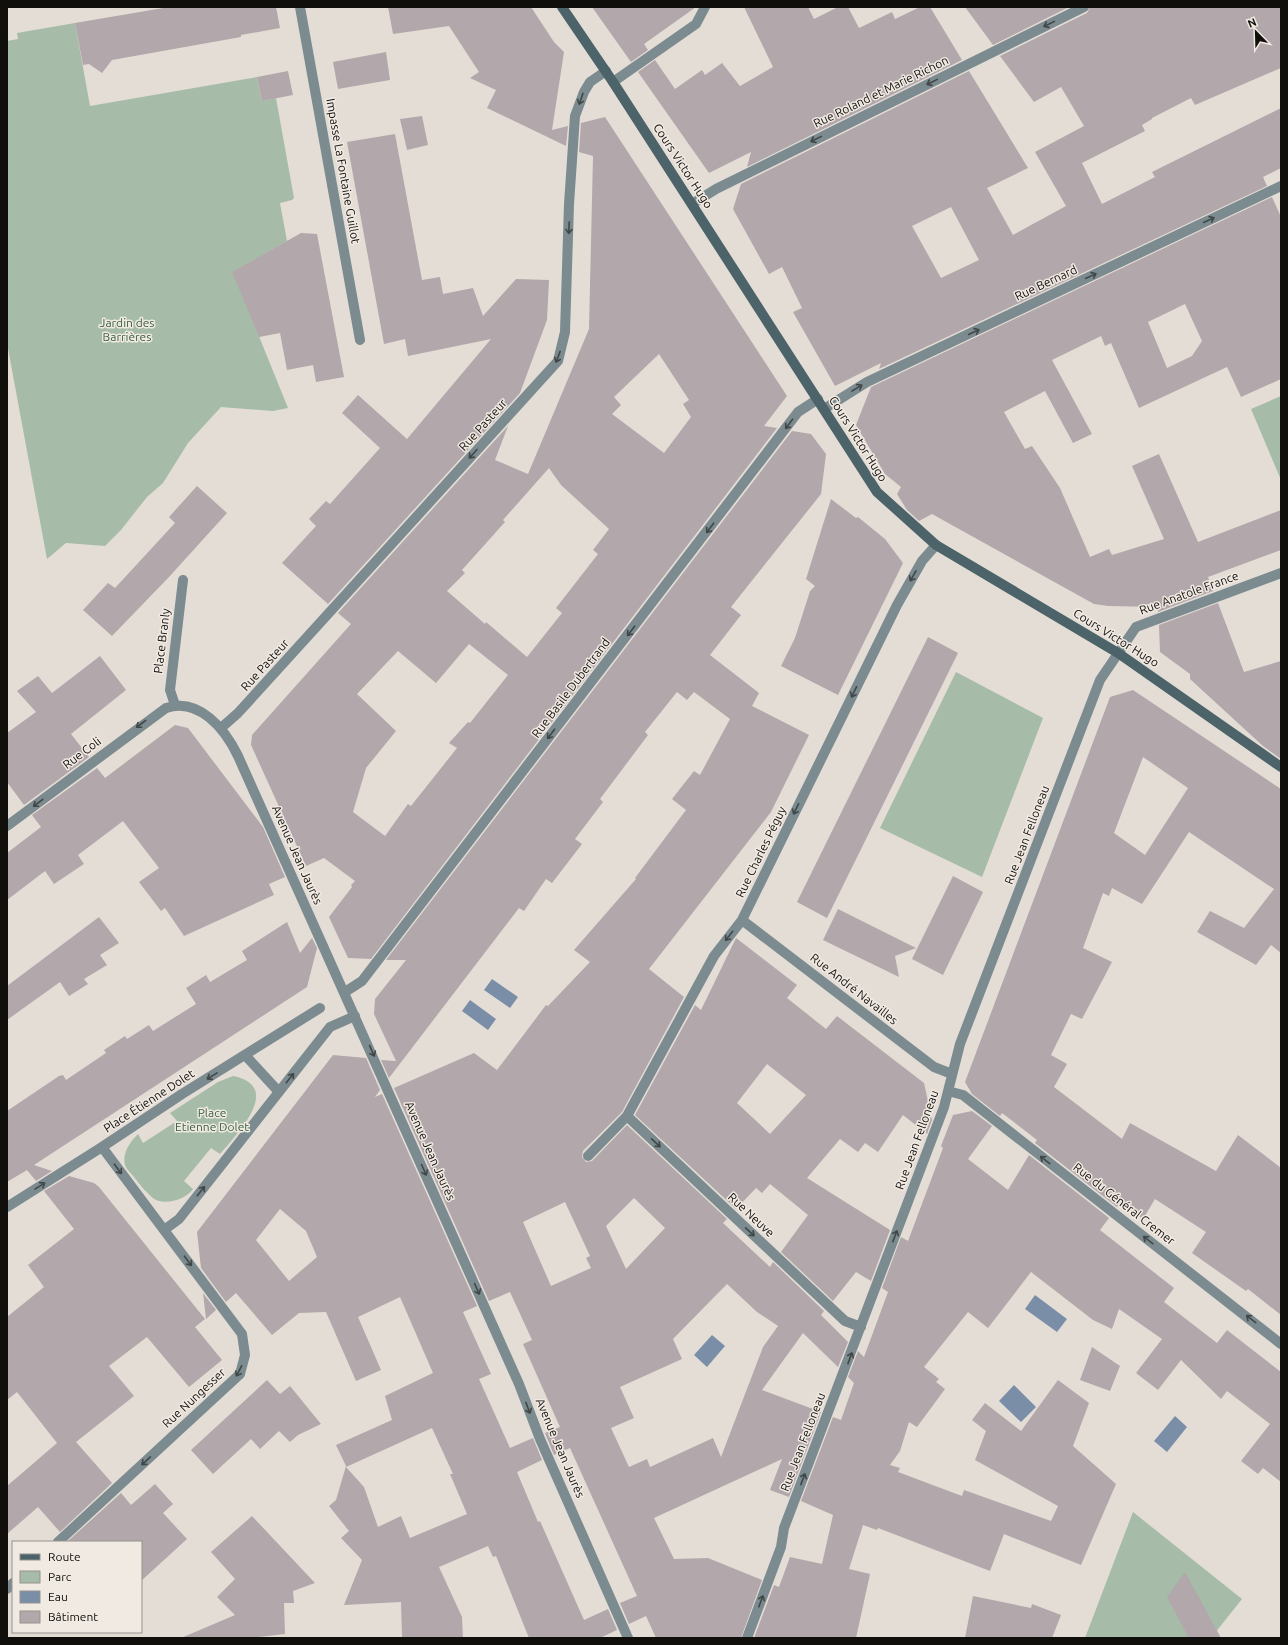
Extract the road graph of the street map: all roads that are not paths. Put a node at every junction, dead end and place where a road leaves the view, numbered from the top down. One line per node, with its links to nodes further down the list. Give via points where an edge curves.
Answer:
1 (300, 7): 9 (street, Impasse La Fontaine Guillot)
2 (562, 7): 5 (street, Cours Victor Hugo)
3 (705, 7): 6 (street, via 696,24)
4 (1084, 7): 8 (street, Rue Roland et Marie Richon, one-way to 8, via 716,189)
5 (606, 71): 6 (street, Cours Victor Hugo); 17 (street, Rue Pasteur, one-way to 17, via 590,82 575,116 565,332 558,360 238,713)
6 (613, 82): 8 (street, Cours Victor Hugo)
7 (1281, 186): 11 (street, Rue Bernard, one-way to 7, via 867,382)
8 (692, 204): 10 (street, Cours Victor Hugo)
9 (360, 340)
10 (818, 400): 11 (street, Cours Victor Hugo); 21 (street, Rue Basile Dubertrand, one-way to 21, via 798,412 362,981)
11 (824, 409): 12 (street, Cours Victor Hugo, via 876,492)
12 (936, 546): 15 (street, Cours Victor Hugo); 20 (street, Rue Charles Péguy, one-way to 20, via 922,561 897,605)
13 (1281, 573): 15 (street, Rue Anatole France, via 1136,627)
14 (182, 580): 16 (street, Place Branly, via 170,690)
15 (1118, 653): 18 (street, Cours Victor Hugo); 25 (street, Rue Jean Felloneau, via 1100,680 960,1044)
16 (175, 705): 17 (street, Avenue Jean Jaurès, via 187,706 202,712); 19 (street, Rue Coli, one-way to 19, via 158,712)
17 (221, 728): 21 (street, Avenue Jean Jaurès, via 232,742)
18 (1281, 767)
19 (7, 826)
20 (742, 920): 25 (street, Rue André Navailles, via 934,1067); 28 (street, Rue Charles Péguy, one-way to 28, via 714,956)
21 (345, 992): 23 (street, Avenue Jean Jaurès)
22 (320, 1008): 24 (street, Place Étienne Dolet)
23 (355, 1016): 27 (street, one-way to 23, via 330,1028); 36 (street, Avenue Jean Jaurès, one-way to 36, via 519,1384 540,1439)
24 (245, 1055): 27 (street); 29 (street, Place Étienne Dolet, one-way to 29)
25 (952, 1074): 26 (street, Rue Jean Felloneau)
26 (948, 1091): 33 (street, Rue Jean Felloneau, one-way to 26); 34 (street, Rue du Général Cremer, one-way to 26, via 962,1095)
27 (278, 1092): 32 (street, one-way to 27, via 179,1219)
28 (627, 1116): 30 (street, Rue Charles Péguy); 33 (street, Rue Neuve, one-way to 33, via 845,1321)
29 (102, 1147): 31 (street, one-way to 29); 32 (street, Place Étienne Dolet, one-way to 32)
30 (588, 1156)
31 (7, 1207)
32 (164, 1230): 35 (street, Rue Nungesser, one-way to 35, via 242,1334 245,1355 240,1374)
33 (861, 1327): 37 (street, Rue Jean Felloneau, one-way to 33, via 781,1547 784,1528)
34 (1281, 1344)
35 (59, 1541)
36 (628, 1638)
37 (747, 1638)

